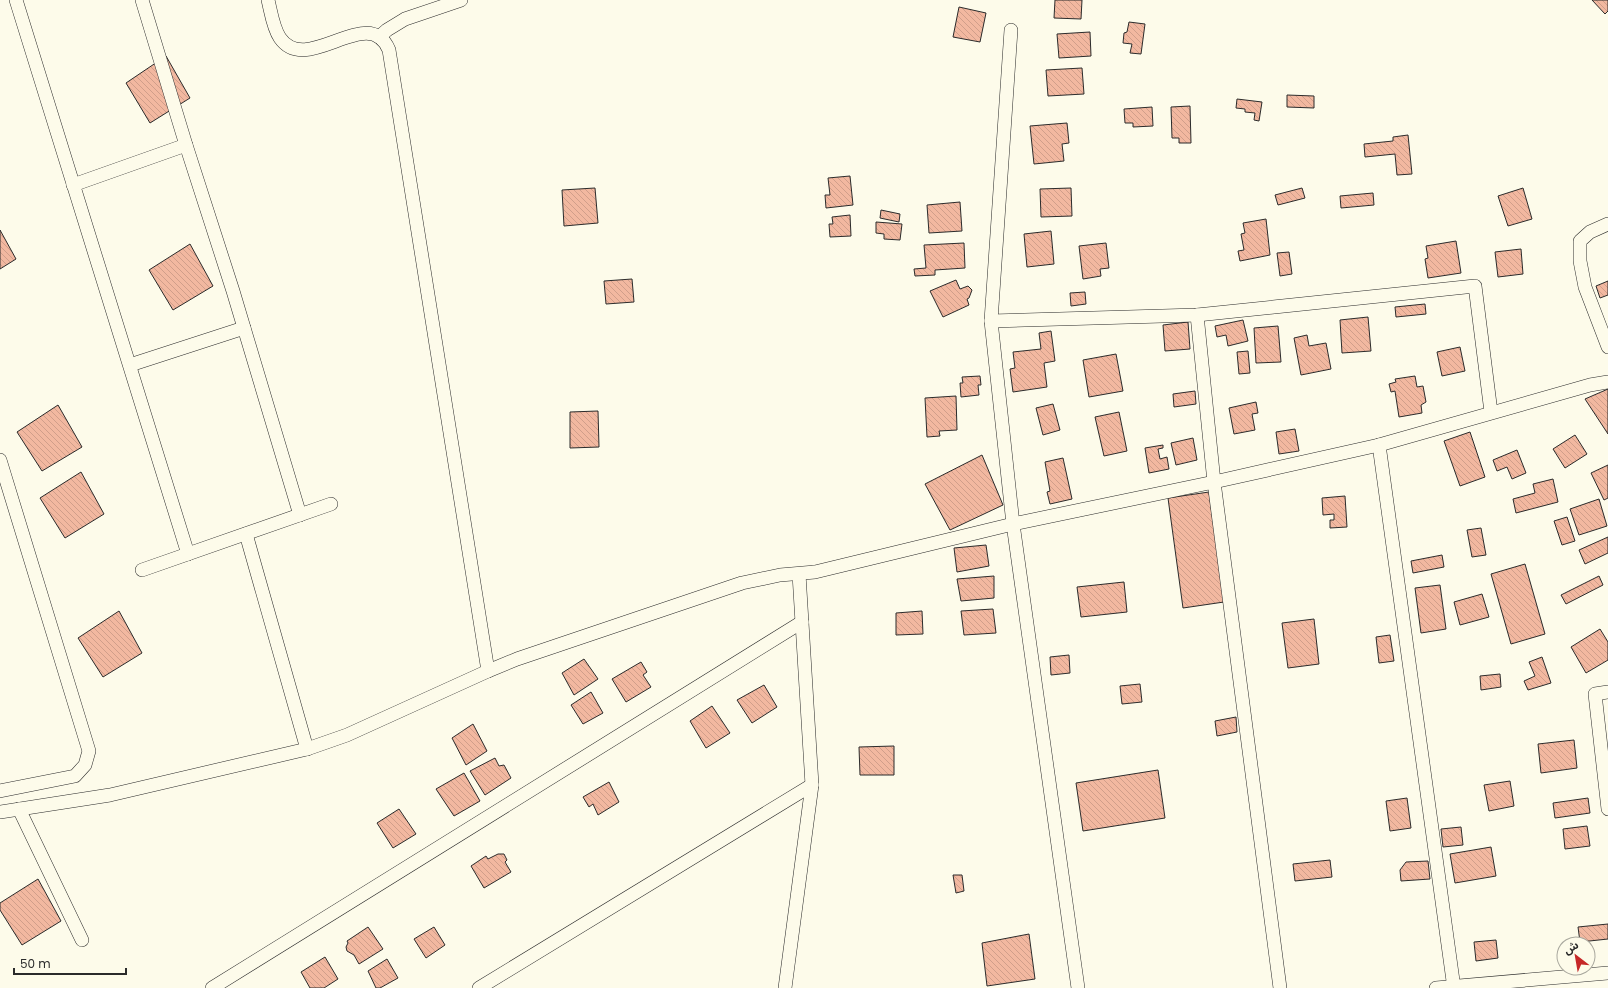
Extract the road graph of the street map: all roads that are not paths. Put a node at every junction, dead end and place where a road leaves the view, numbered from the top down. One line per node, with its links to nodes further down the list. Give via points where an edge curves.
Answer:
1 (16, 0): 8 (street)
2 (142, 0): 7 (street)
3 (268, 0): 6 (street, via 280,38 293,49 305,50 360,33 370,33)
4 (461, 0): 6 (street, via 405,19)
5 (1011, 30): 11 (street)
6 (379, 37): 28 (street, via 388,50)
7 (186, 145): 8 (street); 12 (street)
8 (72, 185): 14 (street)
9 (1608, 224): 13 (street, via 1590,232 1580,241 1580,261 1585,287)
10 (1197, 315): 11 (street); 16 (street, via 1475,286); 19 (street)
11 (991, 321): 22 (street)
12 (244, 328): 14 (street); 21 (street)
13 (1608, 347)
14 (130, 365): 24 (street)
15 (1608, 382): 16 (street)
16 (1491, 412): 17 (street)
17 (1379, 445): 19 (street); 38 (street)
18 (0, 460): 32 (street, via 89,751 85,765 75,776)
19 (1214, 482): 22 (street); 43 (street)
20 (331, 504): 21 (street)
21 (300, 515): 23 (street)
22 (1013, 524): 26 (street); 42 (street)
23 (246, 534): 24 (street); 30 (street)
24 (188, 554): 25 (street)
25 (142, 570)
26 (799, 574): 27 (street); 28 (street, via 742,583)
27 (802, 622): 31 (street); 39 (street)
28 (488, 671): 30 (street, via 353,733)
29 (1608, 692): 34 (street, via 1595,694)
30 (308, 749): 33 (street, via 139,789)
31 (812, 785): 40 (street); 41 (street)
32 (0, 791)
33 (19, 809): 35 (street); 36 (street)
34 (1608, 809)
35 (0, 812)
36 (82, 940)
37 (1608, 973): 38 (street)
38 (1454, 987): 44 (street)
39 (212, 988)
40 (479, 988)
41 (785, 988)
42 (1078, 988)
43 (1280, 988)
44 (1436, 988)

